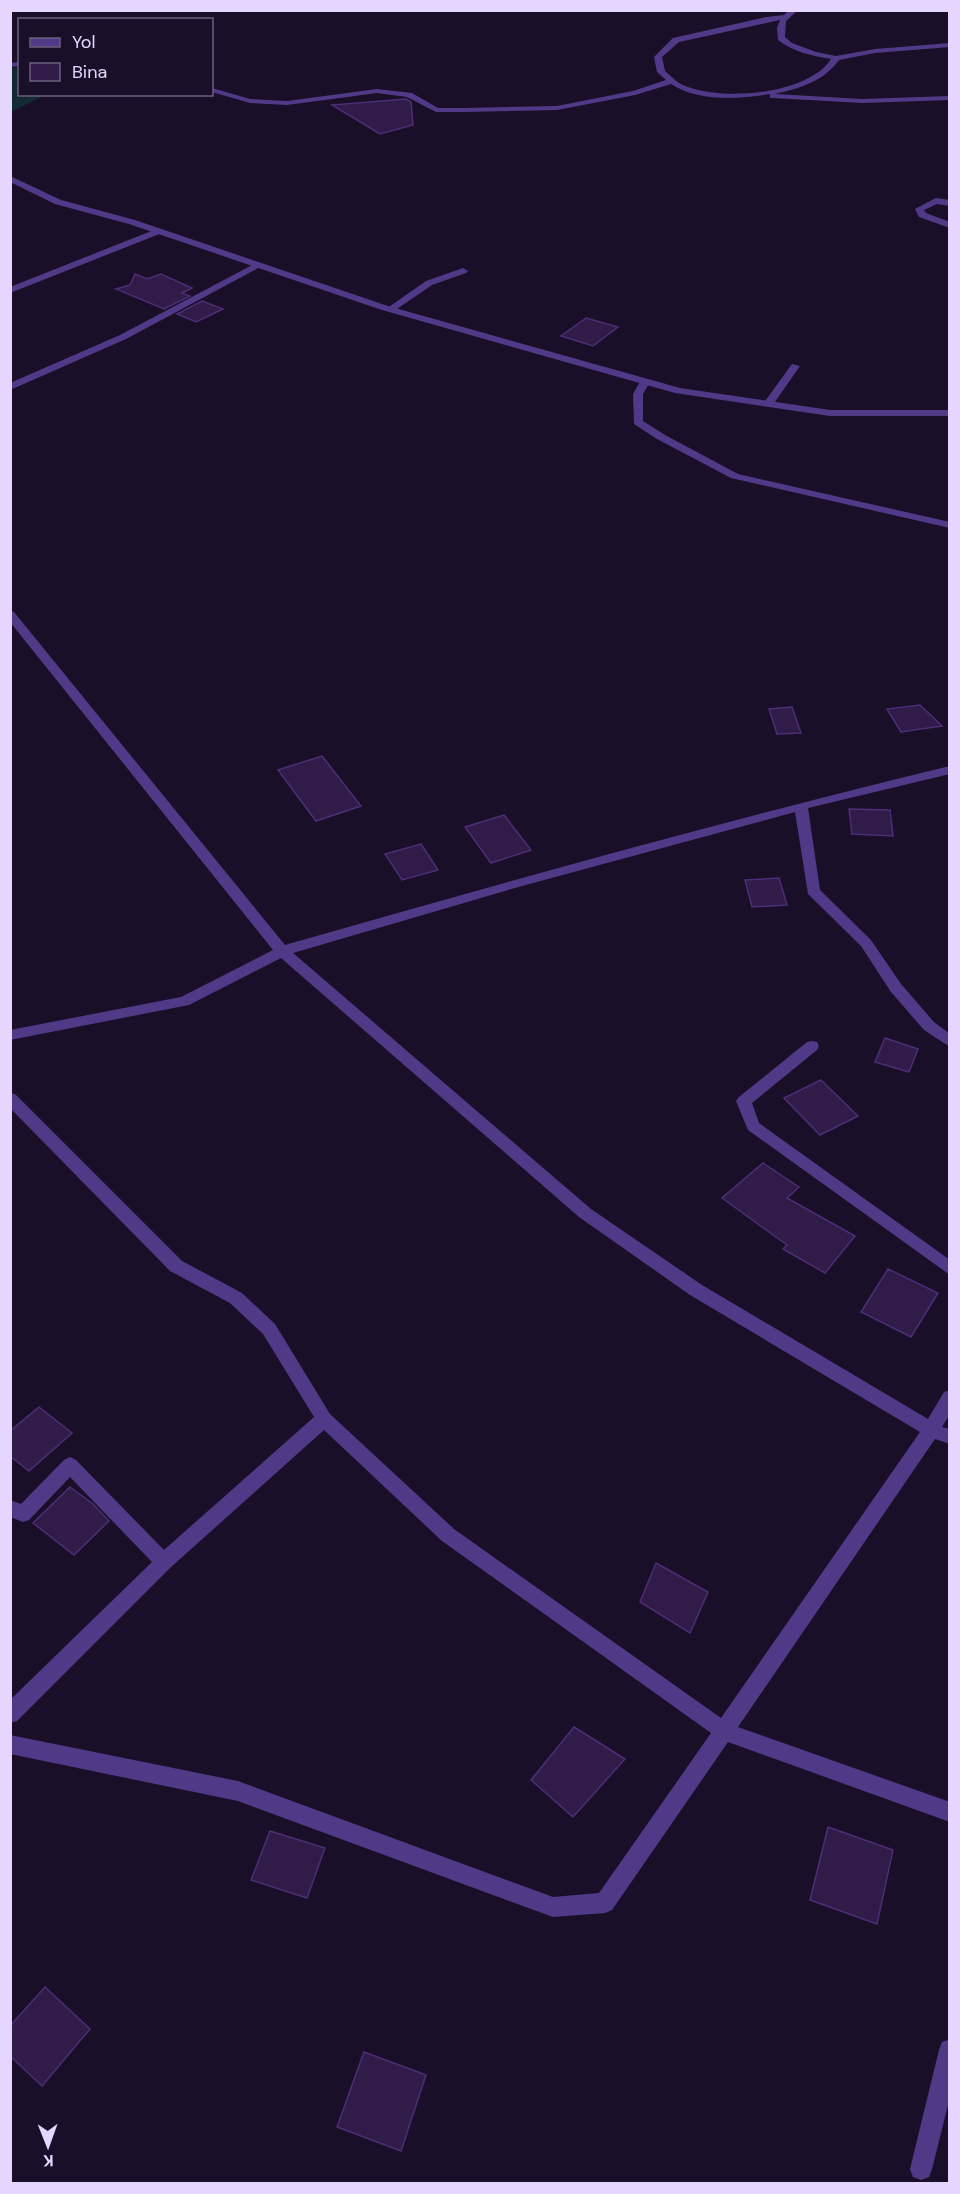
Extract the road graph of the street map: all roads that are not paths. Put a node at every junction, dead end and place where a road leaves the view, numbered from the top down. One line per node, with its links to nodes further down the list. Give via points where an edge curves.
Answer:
1 (795, 10): 2 (street)
2 (783, 17): 4 (street, via 781,38 789,45); 5 (street, via 676,40 658,57 661,72)
3 (950, 45): 4 (street)
4 (836, 58): 7 (street, via 824,73)
5 (672, 81): 6 (street, via 584,104 477,110 436,110 409,96 377,91 286,103 250,101); 7 (street, via 684,88 709,92)
6 (213, 90)
7 (763, 94): 8 (street, via 810,100 909,102)
8 (950, 98)
9 (10, 178): 12 (street, via 58,202)
10 (950, 203): 11 (street, via 936,201 919,209 922,215)
11 (950, 225)
12 (159, 231): 13 (street); 15 (street)
13 (259, 265): 16 (street); 19 (street, via 123,336)
14 (463, 271): 16 (street, via 429,283)
15 (10, 290)
16 (391, 309): 18 (street)
17 (795, 366): 20 (street)
18 (645, 382): 20 (street); 22 (street, via 638,394 638,422 735,476)
19 (10, 387)
20 (768, 404): 21 (street, via 830,412)
21 (950, 413)
22 (950, 525)
23 (11, 616): 26 (street)
24 (950, 770): 25 (street)
25 (801, 806): 26 (street); 28 (street, via 813,891 866,943 896,988 929,1026)
26 (282, 951): 27 (street, via 184,1001); 34 (street, via 585,1213 696,1290)
27 (10, 1035)
28 (950, 1042)
29 (812, 1046): 31 (street, via 744,1101 753,1126)
30 (10, 1098): 33 (street, via 176,1266 236,1298 269,1329)
31 (950, 1269)
32 (950, 1397): 34 (street)
33 (324, 1419): 36 (street); 38 (street, via 448,1535)
34 (940, 1433): 38 (street)
35 (10, 1508): 36 (street, via 22,1514 70,1465)
36 (164, 1562): 37 (street)
37 (10, 1714)
38 (724, 1731): 39 (street, via 605,1903 553,1907 238,1791); 40 (street)
39 (10, 1744)
40 (950, 1812)
41 (950, 2050): 42 (street)
42 (921, 2169)

